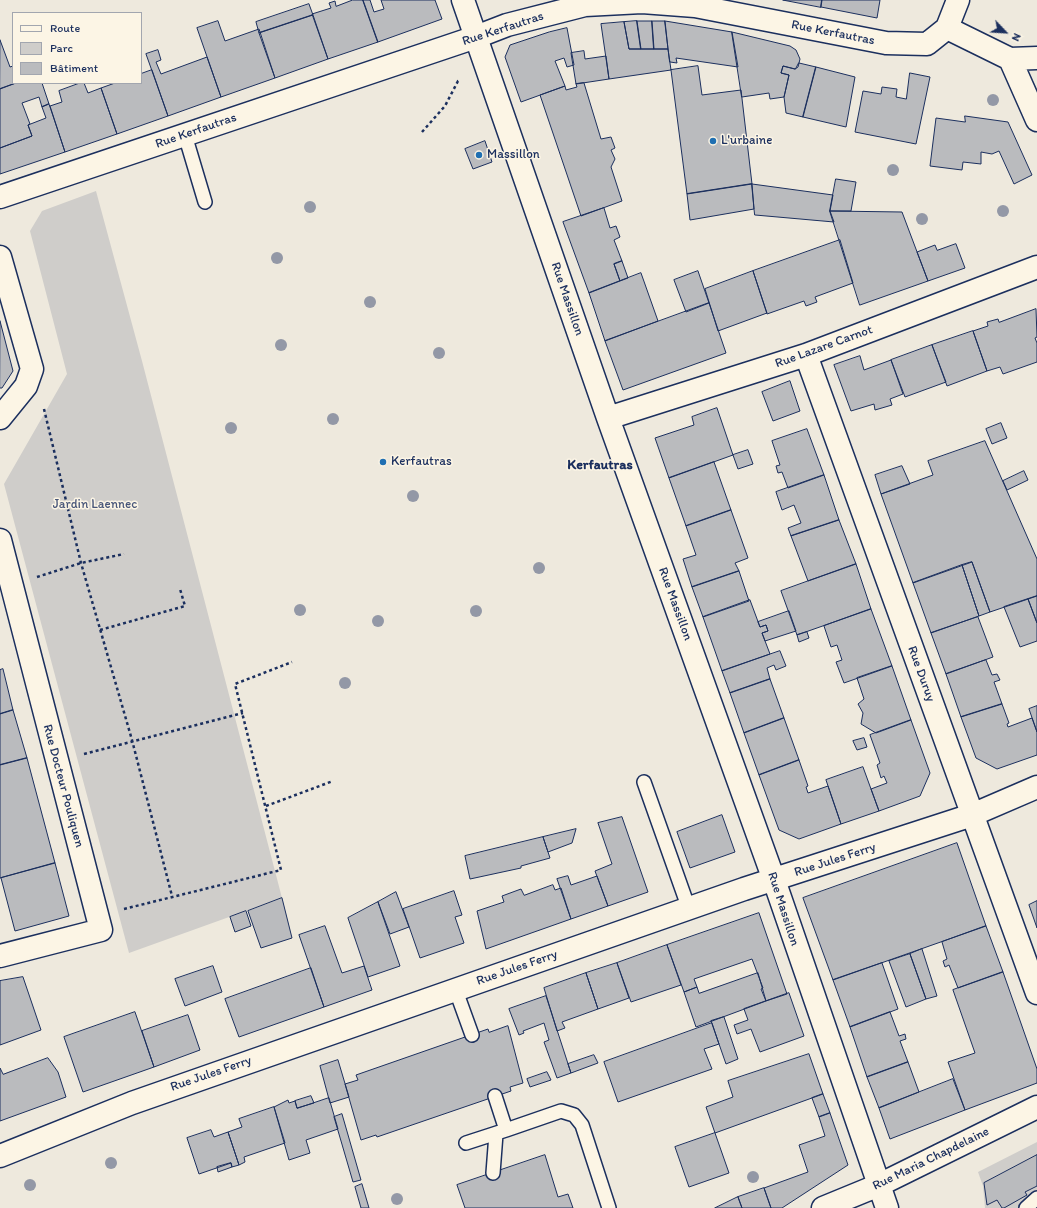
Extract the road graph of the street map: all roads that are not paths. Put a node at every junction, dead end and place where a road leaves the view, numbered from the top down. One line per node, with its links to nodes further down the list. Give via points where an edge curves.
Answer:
1 (463, 0): 4 (street, Rue Massillon)
2 (958, 0): 3 (street)
3 (947, 28): 4 (street, Rue Kerfautras, via 927,44 886,43 695,6 642,2 585,5 507,24); 6 (street)
4 (476, 37): 8 (street, Rue Kerfautras); 15 (street, Rue Massillon)
5 (1037, 58): 6 (street)
6 (1010, 59): 7 (street)
7 (1037, 120)
8 (185, 135): 9 (street, Rue Kerfautras); 10 (lane)
9 (0, 197)
10 (205, 202)
11 (0, 257): 14 (street, via 32,369 26,386)
12 (1037, 267): 13 (street, Rue Lazare Carnot)
13 (806, 355): 15 (street, Rue Lazare Carnot); 19 (street, Rue Duruy)
14 (0, 418)
15 (608, 418): 20 (street, Rue Massillon)
16 (0, 540): 22 (street, Rue Docteur Pouliquen, via 101,930)
17 (644, 782): 21 (lane)
18 (1037, 787): 19 (street, Rue Jules Ferry)
19 (972, 815): 20 (street, Rue Jules Ferry); 24 (street, Rue Duruy)
20 (774, 880): 21 (street, Rue Jules Ferry); 32 (street, Rue Massillon)
21 (689, 909): 23 (street, Rue Jules Ferry)
22 (0, 956)
23 (455, 988): 25 (lane); 30 (street, Rue Jules Ferry, via 132,1102)
24 (1037, 993)
25 (472, 1035)
26 (495, 1096): 28 (lane)
27 (1037, 1107): 32 (street, Rue Maria Chapdelaine)
28 (501, 1132): 29 (lane); 31 (lane); 34 (lane, via 561,1111 574,1115 582,1126)
29 (466, 1142)
30 (0, 1156)
31 (493, 1173)
32 (879, 1185): 35 (street, Rue Maria Chapdelaine); 36 (street, Rue Massillon)
33 (1037, 1198): 37 (lane)
34 (609, 1208)
35 (823, 1208)
36 (887, 1208)
37 (1026, 1208)

